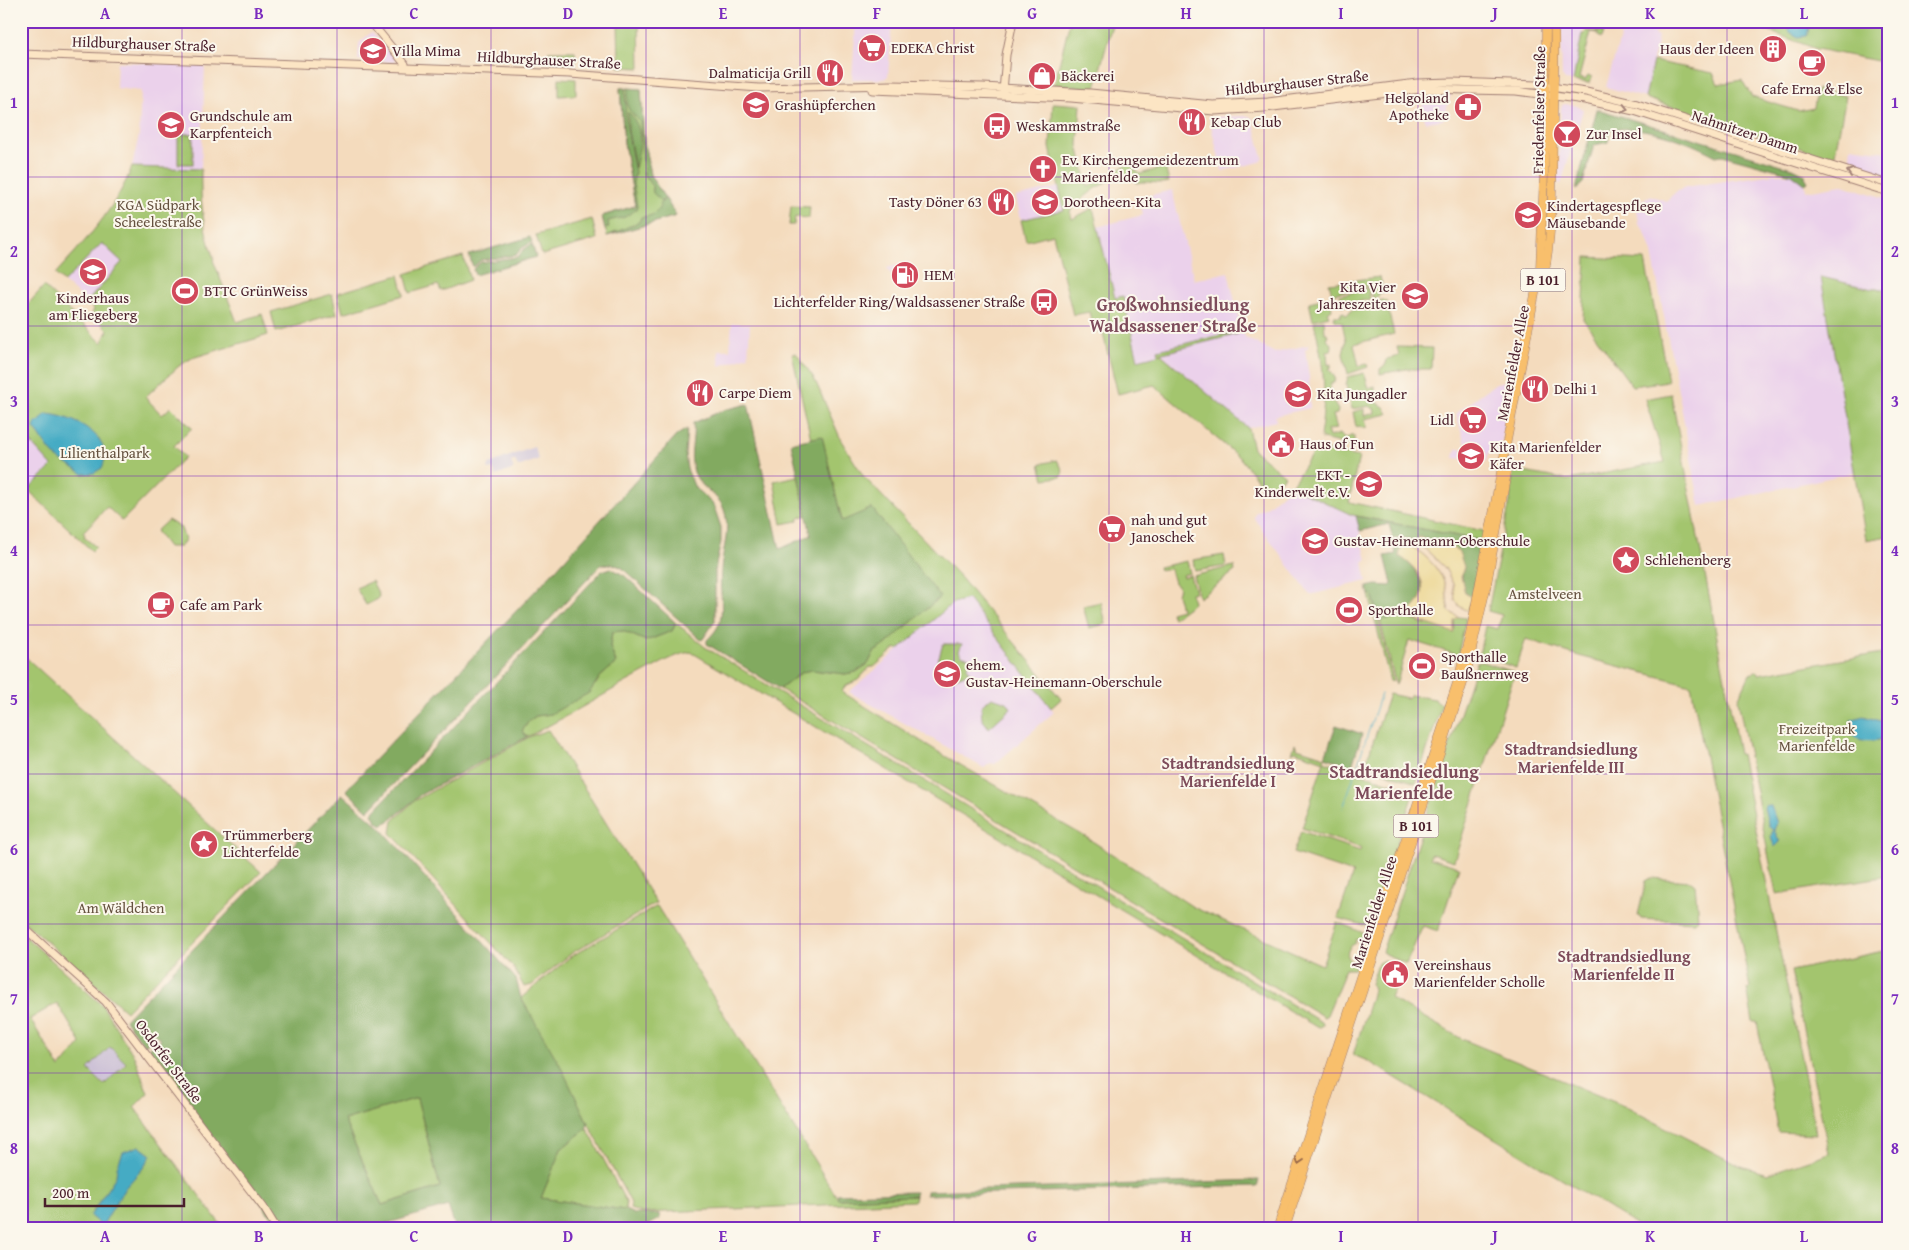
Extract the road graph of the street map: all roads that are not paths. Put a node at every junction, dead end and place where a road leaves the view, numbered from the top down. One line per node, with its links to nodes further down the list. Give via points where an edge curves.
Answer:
1 (370, 21): 6 (main road)
2 (1013, 21): 9 (main road)
3 (1546, 21): 7 (main road, Friedenfelser Straße / B 101)
4 (1554, 21): 8 (main road, Friedenfelser Straße / B 101)
5 (21, 54): 6 (main road, Hildburghauser Straße)
6 (405, 67): 9 (main road, Hildburghauser Straße, via 581,74 759,88 865,87 878,90)
7 (1546, 86): 8 (main road, Hildburghauser Straße); 9 (main road, Hildburghauser Straße, via 1417,83 1220,105); 11 (main road, Friedenfelser Straße / B 101)
8 (1554, 87): 10 (main road, Hildburghauser Straße); 11 (main road, Friedenfelser Straße / B 101)
9 (1003, 92): 11 (main road, Hildburghauser Straße, via 1223,111 1421,89)
10 (1594, 93): 12 (main road); 13 (main road, Nahmitzer Damm, one-way to 10, via 1651,108)
11 (1550, 95): 12 (main road, Hildburghauser Straße); 15 (main road, Friedenfelser Straße / B 101)
12 (1592, 102): 14 (main road, Nahmitzer Damm, one-way to 14, via 1666,121)
13 (1888, 184)
14 (1888, 192)
15 (1547, 199): 17 (main road, Marienfelder Allee / B 101, via 1546,267 1479,626 1459,698)
16 (21, 925): 18 (main road, Osdorfer Straße, via 108,1003)
17 (1359, 990): 19 (main road, B 101, one-way to 19); 20 (main road, B 101)
18 (277, 1229)
19 (1276, 1229)
20 (1284, 1229)

